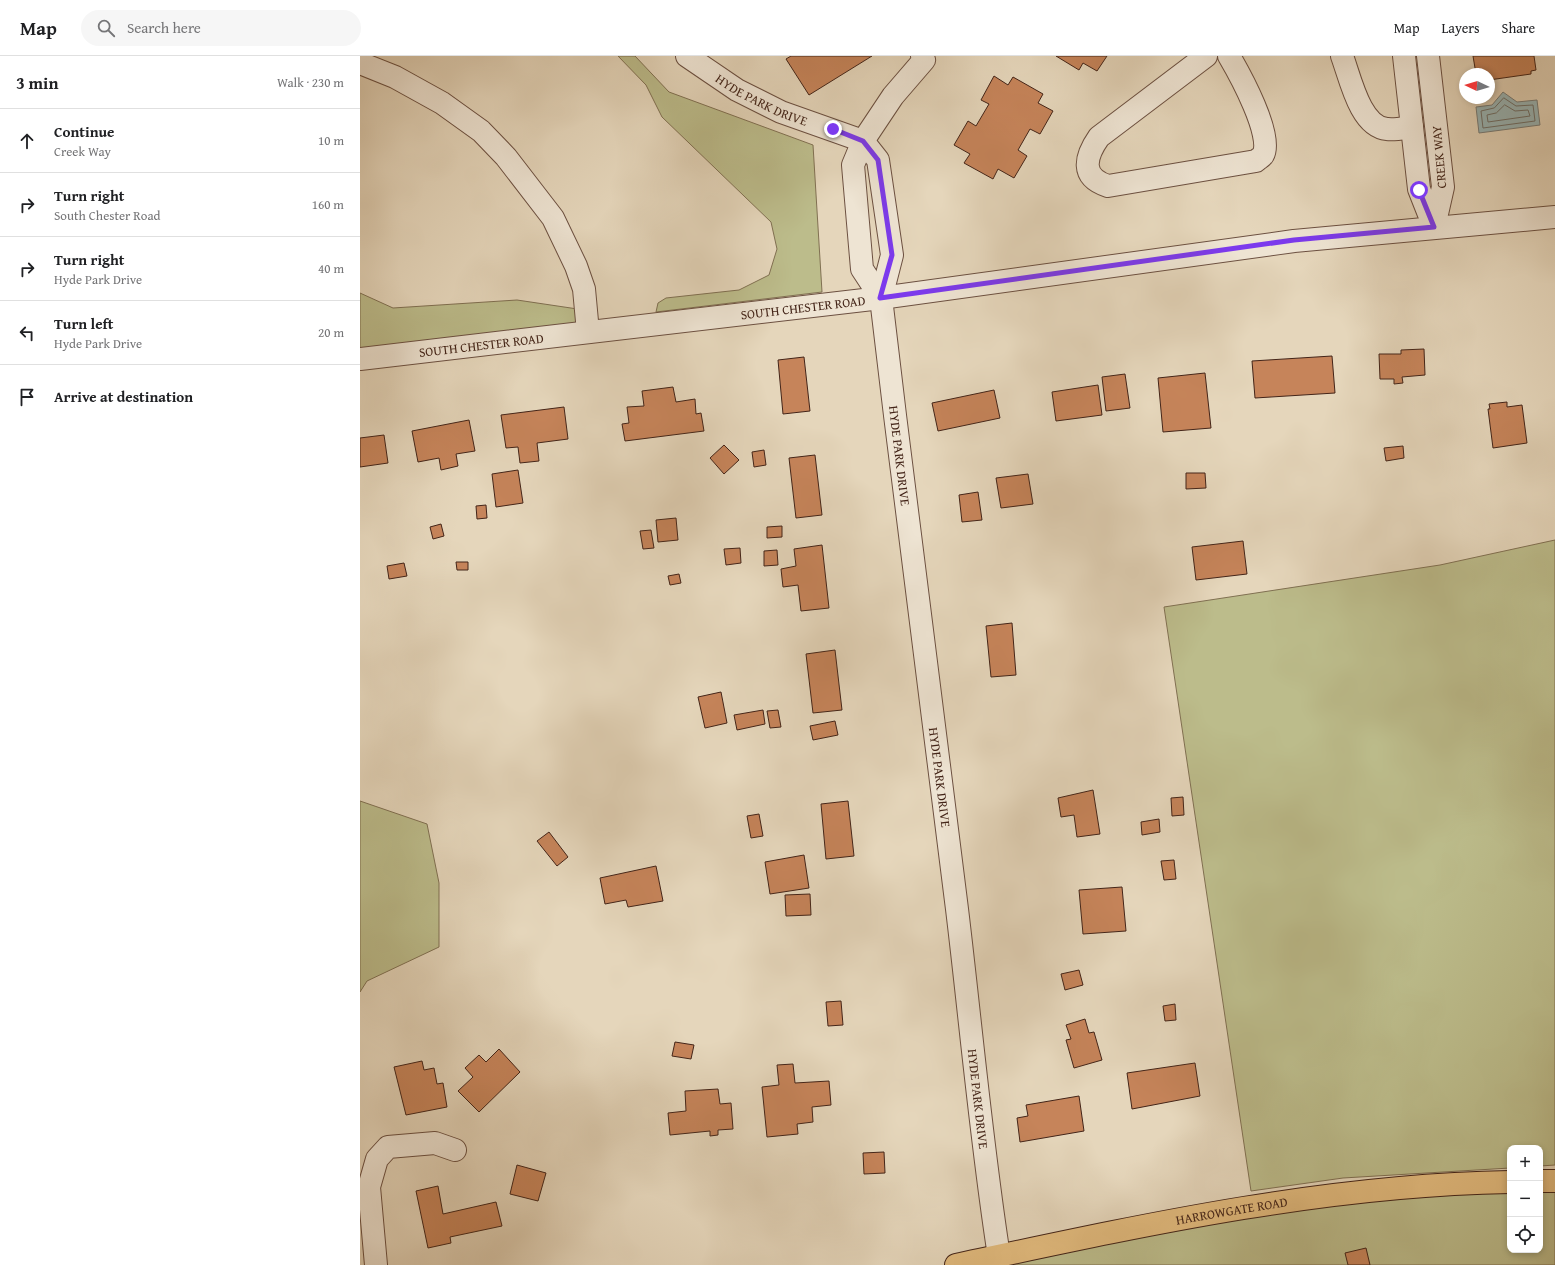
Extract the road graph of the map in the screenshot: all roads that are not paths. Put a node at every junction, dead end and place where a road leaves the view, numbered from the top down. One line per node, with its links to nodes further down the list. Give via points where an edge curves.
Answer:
1 (687, 56): 10 (street, HYDE PARK DRIVE, via 737,90 781,112)
2 (1206, 56): 3 (street, via 1099,137 1091,149 1088,163 1089,174 1097,183 1108,186 1256,161 1263,155 1265,146 1259,117 1247,87)
3 (1229, 56)
4 (1342, 56): 9 (street, via 1364,115 1374,124 1386,129)
5 (1404, 56): 9 (street, CREEK WAY)
6 (1428, 56): 12 (street, CREEK WAY, via 1444,188)
7 (925, 57): 10 (street, HYDE PARK DRIVE, via 893,96)
8 (360, 63): 14 (street, via 395,77 442,103 481,131 506,157 553,218 576,266 584,289)
9 (1412, 127): 12 (street, CREEK WAY, via 1419,190)
10 (863, 141): 13 (street, HYDE PARK DRIVE, via 853,165 862,269); 13 (street, HYDE PARK DRIVE, via 878,160 892,255)
11 (1555, 217): 12 (street, SOUTH CHESTER ROAD)
12 (1434, 227): 13 (street, SOUTH CHESTER ROAD, via 1294,240)
13 (880, 298): 14 (street, SOUTH CHESTER ROAD); 20 (street, HYDE PARK DRIVE, via 958,917 986,1170)
14 (588, 332): 15 (street, SOUTH CHESTER ROAD)
15 (360, 359)
16 (454, 1150): 21 (street, via 435,1144 388,1147 377,1160 369,1186)
17 (1543, 1181): 18 (main road)
18 (1555, 1181)
19 (1507, 1182): 20 (main road, HARROWGATE ROAD, via 1453,1183 1326,1195 1212,1214)
20 (999, 1256): 22 (main road, HARROWGATE ROAD)
21 (376, 1265)
22 (956, 1265)

